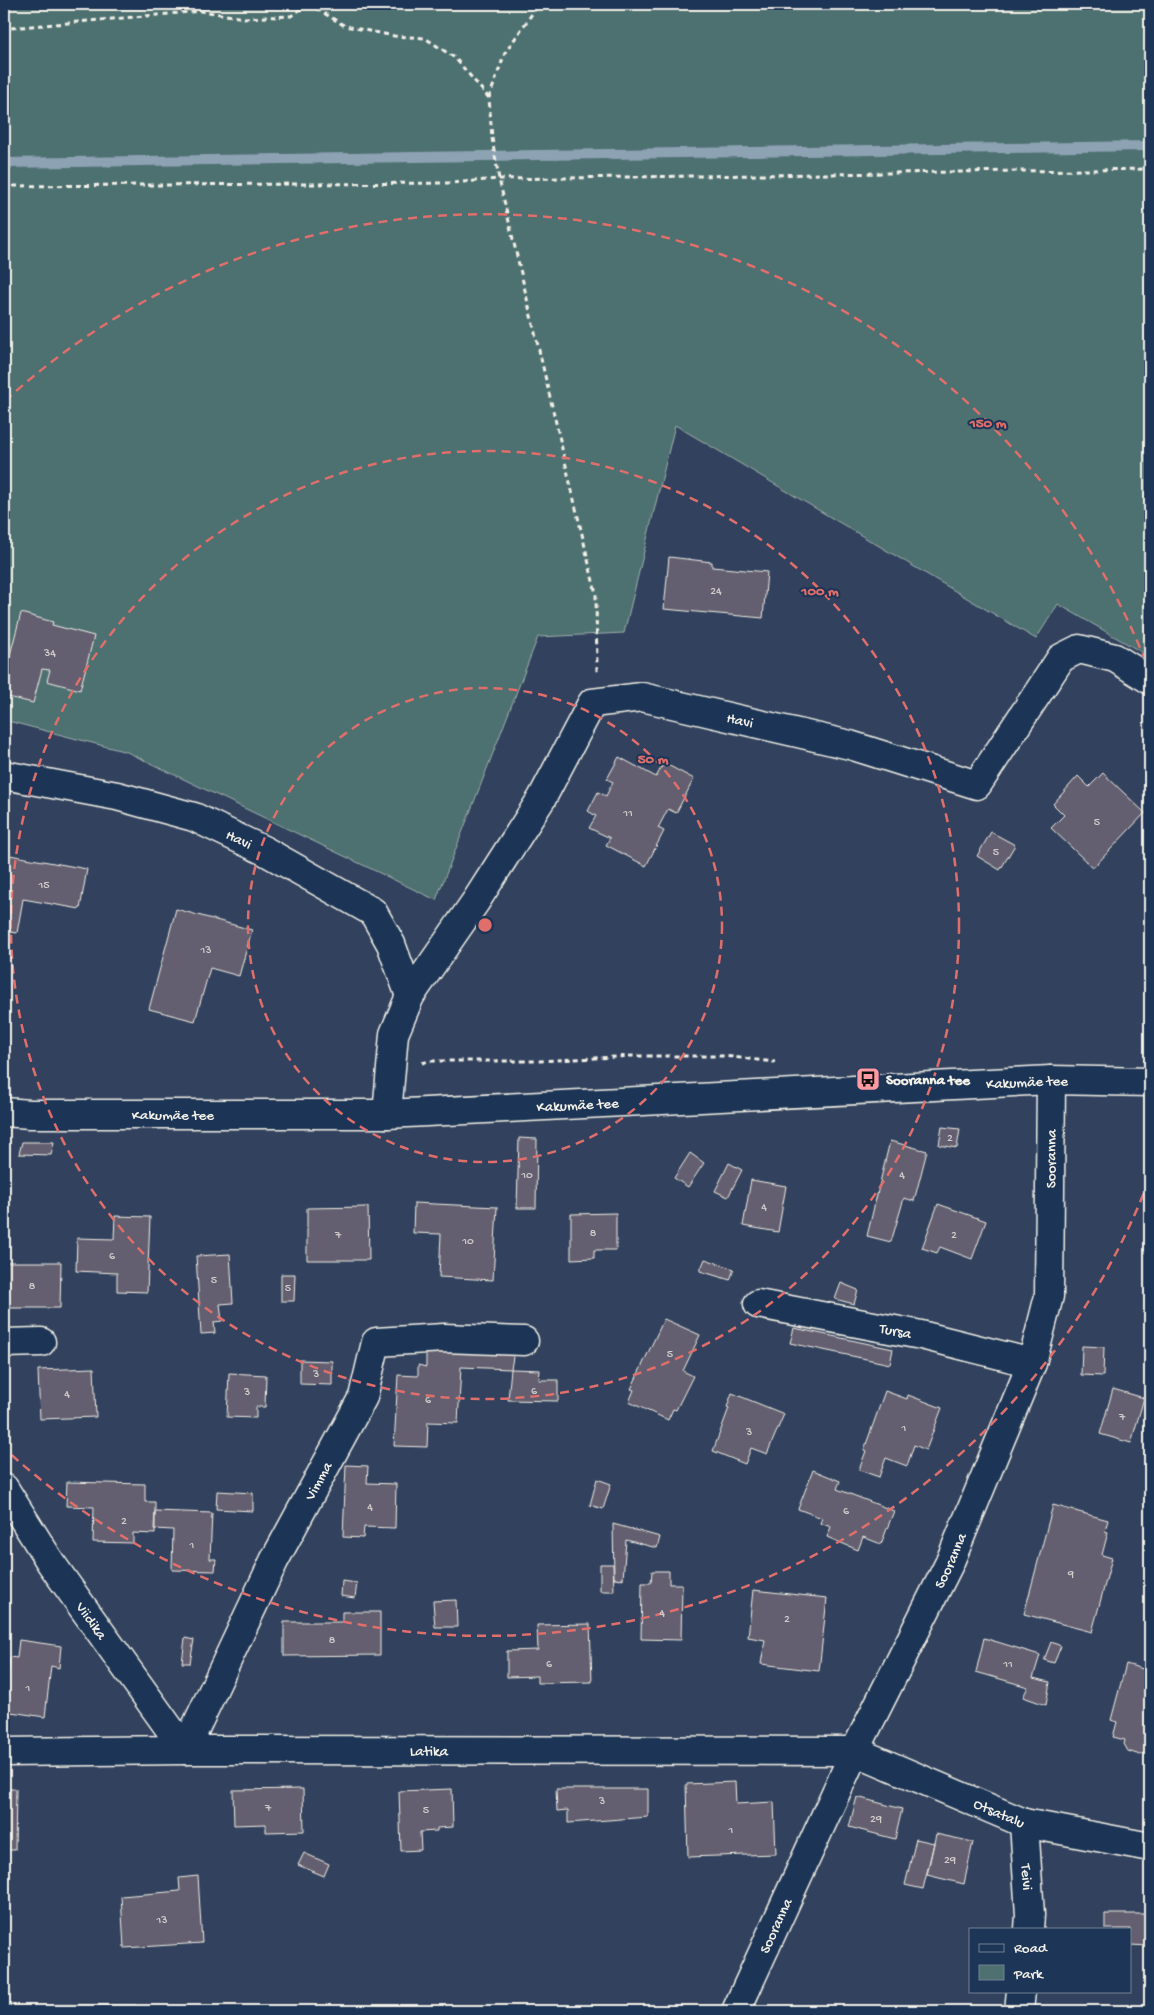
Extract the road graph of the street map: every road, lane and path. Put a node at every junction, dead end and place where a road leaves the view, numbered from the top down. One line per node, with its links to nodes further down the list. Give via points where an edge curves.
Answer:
1 (308, 4): 3 (path, via 292,16 244,18 202,11 10,28); 4 (path, via 345,26 394,36 425,38 455,58)
2 (542, 4): 4 (path, via 505,53)
3 (4, 23)
4 (489, 98): 6 (path)
5 (1150, 169): 6 (path)
6 (499, 180): 7 (path); 9 (path, via 596,594 596,662)
7 (4, 186)
8 (1150, 680): 9 (street, Havi, via 1115,658 1079,649 1061,658 977,785 850,745 642,697)
9 (601, 702): 11 (street, via 592,703 542,798)
10 (4, 775): 11 (street, Havi, via 117,796 194,816 265,851 373,912 391,944)
11 (410, 996): 15 (street, via 394,1034)
12 (1052, 1080): 13 (street, Kakumäe tee); 15 (street, Kakumäe tee); 20 (street, Sooranna, via 1049,1296)
13 (1150, 1082)
14 (4, 1112): 15 (street, Kakumäe tee)
15 (386, 1114)
16 (758, 1304): 20 (street, Tursa, via 921,1335)
17 (524, 1341): 22 (street, Vimma, via 444,1338 376,1342 363,1397 274,1561)
18 (41, 1342): 19 (street)
19 (4, 1343)
20 (1032, 1363): 23 (street, Sooranna, via 949,1564)
21 (4, 1488): 22 (street, Viidika, via 50,1563)
22 (185, 1750): 23 (street, Latika); 24 (street, Latika)
23 (855, 1751): 25 (street, Otsatalu); 29 (street, Sooranna)
24 (4, 1752)
25 (1024, 1823): 26 (street, Otsatalu); 27 (street, Teivi)
26 (1150, 1848)
27 (1029, 1928)
28 (1021, 1992): 30 (street)
29 (736, 2011)
30 (1019, 2011)

